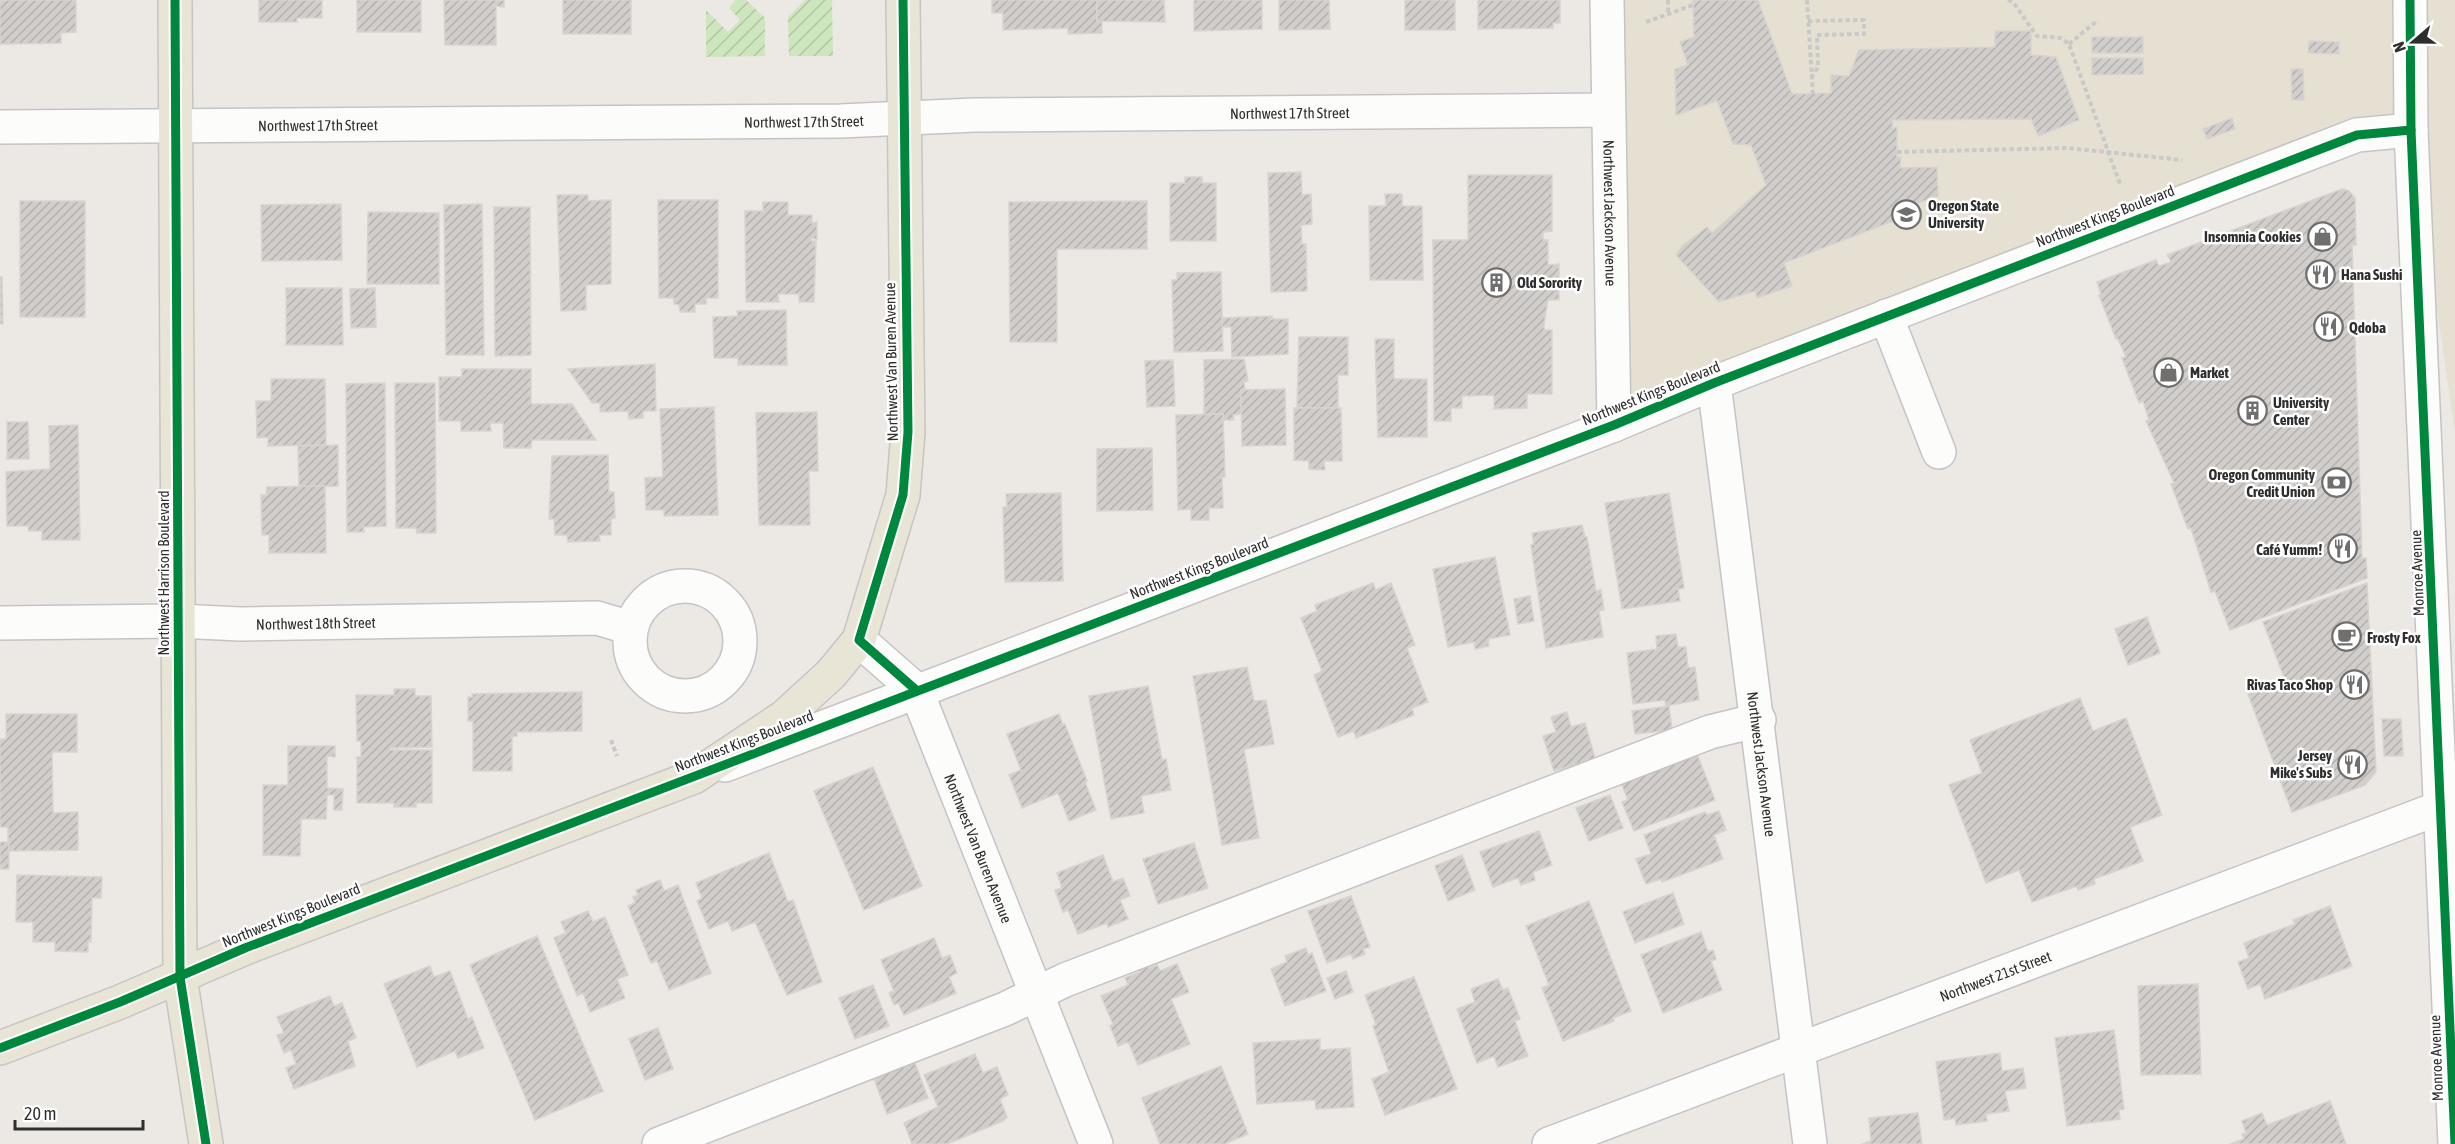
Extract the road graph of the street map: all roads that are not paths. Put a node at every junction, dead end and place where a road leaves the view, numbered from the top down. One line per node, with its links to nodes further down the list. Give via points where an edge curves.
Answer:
1 (175, 0): 7 (main road, Northwest Harrison Boulevard)
2 (903, 0): 6 (main road, Northwest Van Buren Avenue)
3 (1607, 0): 5 (street, Northwest Jackson Avenue)
4 (2410, 0): 9 (street, Monroe Avenue)
5 (1608, 110): 6 (street, Northwest 17th Street); 12 (street, Northwest Jackson Avenue)
6 (903, 118): 7 (street, Northwest 17th Street); 17 (main road, Northwest Van Buren Avenue, via 908,432 903,495)
7 (174, 126): 8 (street, Northwest 17th Street); 14 (main road, Northwest Harrison Boulevard)
8 (0, 127)
9 (2411, 130): 10 (street, Northwest Kings Boulevard, via 2357,135); 21 (street, Monroe Avenue)
10 (1886, 316): 11 (street, Northwest Kings Boulevard); 13 (street)
11 (1714, 383): 12 (street, Northwest Kings Boulevard); 19 (street, Northwest Jackson Avenue)
12 (1614, 425): 18 (street, Northwest Kings Boulevard)
13 (1939, 452)
14 (178, 621): 15 (street, Northwest 18th Street); 16 (street, Northwest 18th Street, via 240,624 597,618); 22 (main road, Northwest Harrison Boulevard)
15 (0, 623)
16 (631, 628)
17 (859, 640): 18 (street, Northwest Van Buren Avenue); 20 (main road, Northwest Kings Boulevard, via 831,674 784,717)
18 (916, 690): 20 (street, Northwest Kings Boulevard); 23 (street, Northwest Van Buren Avenue)
19 (1758, 720): 23 (street, via 1710,732 1599,774); 25 (street, Northwest Jackson Avenue)
20 (694, 777): 22 (main road, Northwest Kings Boulevard, via 245,948)
21 (2442, 807): 25 (street, Northwest 21st Street); 31 (street, Monroe Avenue)
22 (180, 977): 24 (main road, Northwest Kings Boulevard); 26 (main road, Northwest Harrison Boulevard)
23 (1036, 994): 27 (street); 28 (street, Northwest Van Buren Avenue)
24 (0, 1048)
25 (1799, 1049): 29 (street, Northwest 21st Street); 30 (street, Northwest Jackson Avenue)
26 (206, 1144)
27 (659, 1144)
28 (1096, 1144)
29 (1549, 1144)
30 (1810, 1144)
31 (2455, 1144)

